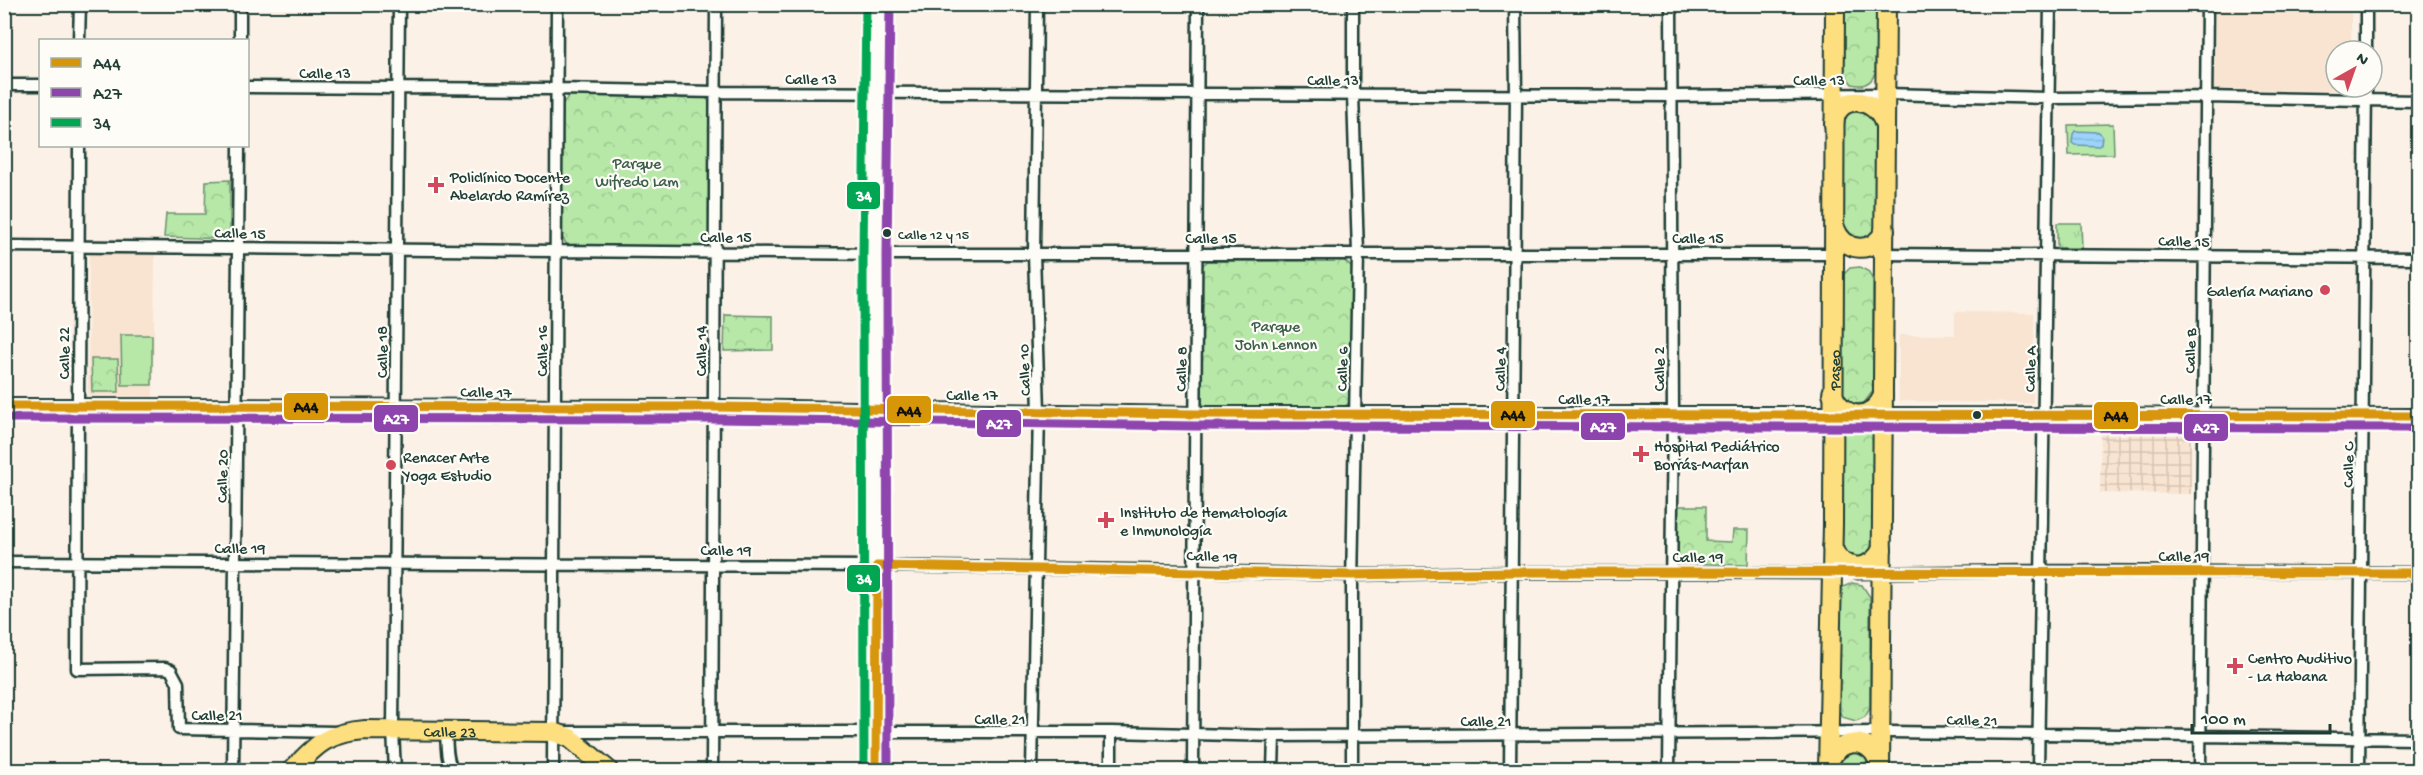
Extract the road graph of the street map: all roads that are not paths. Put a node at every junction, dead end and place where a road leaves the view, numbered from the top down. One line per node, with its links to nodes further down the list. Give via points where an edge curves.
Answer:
1 (80, 4): 17 (street)
2 (240, 4): 18 (street)
3 (399, 4): 25 (street, Calle 18)
4 (557, 4): 26 (street, Calle 16)
5 (717, 4): 27 (street, Calle 14)
6 (878, 4): 28 (main road)
7 (1037, 4): 30 (street, Calle 10)
8 (1198, 4): 29 (street, Calle 8)
9 (1353, 4): 31 (street, Calle 6)
10 (1515, 4): 35 (street, Calle 4)
11 (1671, 4): 36 (street, Calle 2)
12 (1835, 4): 20 (main road, Paseo)
13 (1886, 4): 21 (main road)
14 (2050, 4): 37 (street, Calle A)
15 (2207, 4): 38 (street, Calle B)
16 (2366, 4): 19 (street)
17 (80, 39)
18 (240, 39)
19 (2366, 39)
20 (1834, 68): 32 (main road, Paseo); 33 (main road, via 1839,84)
21 (1885, 73): 33 (main road, via 1877,87); 34 (main road)
22 (4, 85): 23 (street)
23 (39, 85)
24 (249, 87): 25 (street, Calle 13)
25 (399, 88): 26 (street, Calle 13); 50 (street, Calle 18)
26 (557, 89): 27 (street, Calle 13); 51 (street, Calle 16)
27 (716, 92): 28 (street, Calle 13); 52 (street, Calle 14)
28 (877, 93): 30 (street, Calle 13); 56 (main road)
29 (1197, 93): 30 (street, Calle 13); 31 (street, Calle 13); 58 (street, Calle 8)
30 (1035, 94): 57 (street, Calle 10)
31 (1353, 94): 35 (street, Calle 13); 53 (street, Calle 6)
32 (1834, 94): 33 (street, Calle 13); 36 (street, Calle 13); 42 (main road, Paseo)
33 (1858, 94): 34 (street, Calle 13)
34 (1885, 94): 37 (street, Calle 13); 41 (main road)
35 (1516, 95): 36 (street, Calle 13); 54 (street, Calle 4)
36 (1672, 96): 55 (street, Calle 2)
37 (2049, 98): 38 (street, Calle 13); 61 (street, Calle A)
38 (2206, 98): 39 (street, Calle 13); 62 (street, Calle B)
39 (2365, 100): 40 (street, Calle 13); 63 (street, Calle C)
40 (2418, 101)
41 (1884, 123): 42 (main road, via 1876,108 1858,102 1839,111); 46 (main road)
42 (1834, 127): 45 (main road, Paseo)
43 (79, 147): 48 (street, Calle 22)
44 (239, 147): 49 (street, Calle 20)
45 (1835, 228): 46 (main road, via 1844,243 1858,249 1875,244); 65 (main road, Paseo)
46 (1885, 230): 60 (main road)
47 (4, 246): 48 (street, Calle 15)
48 (78, 247): 49 (street, Calle 15); 72 (street, Calle 22)
49 (238, 249): 50 (street, Calle 15); 70 (street, Calle 20)
50 (396, 250): 51 (street, Calle 15); 71 (street, Calle 18)
51 (556, 252): 52 (street, Calle 15); 74 (street, Calle 16)
52 (715, 253): 56 (street, Calle 15); 73 (street, Calle 14)
53 (1358, 253): 54 (street, Calle 15); 58 (street, Calle 15); 78 (street, Calle 6)
54 (1515, 253): 55 (street, Calle 15); 79 (street, Calle 4)
55 (1673, 253): 65 (street, Calle 15); 80 (street, Calle 2)
56 (875, 254): 57 (street, Calle 15); 75 (main road)
57 (1034, 254): 58 (street, Calle 15); 76 (street, Calle 10)
58 (1197, 254): 77 (street, Calle 8)
59 (1858, 254): 60 (street, Calle 15); 65 (main road); 66 (main road, via 1875,260)
60 (1884, 254): 61 (street, Calle 15); 66 (main road)
61 (2046, 254): 62 (street, Calle 15); 85 (street, Calle A)
62 (2205, 256): 63 (street, Calle 15); 82 (street, Calle B)
63 (2364, 258): 64 (street, Calle 15); 86 (street, Calle C)
64 (2418, 258)
65 (1833, 262): 67 (main road, Paseo)
66 (1883, 275): 68 (main road)
67 (1832, 393): 81 (main road, Paseo); 83 (main road, via 1842,409)
68 (1883, 396): 83 (main road, via 1873,410); 84 (main road)
69 (4, 406): 72 (street, Calle 17)
70 (237, 406): 71 (street, Calle 17); 72 (street, Calle 17); 92 (street, Calle 20)
71 (396, 406): 74 (street, Calle 17); 93 (street, Calle 18)
72 (77, 407): 91 (street, Calle 22)
73 (715, 407): 74 (street, Calle 17); 75 (street, Calle 17); 95 (street, Calle 14)
74 (555, 408): 94 (street, Calle 16)
75 (875, 410): 76 (street, Calle 17); 96 (main road)
76 (1039, 411): 77 (street, Calle 17); 97 (street, Calle 10)
77 (1195, 414): 78 (street, Calle 17); 98 (street, Calle 8)
78 (1355, 414): 79 (street, Calle 17); 108 (street, Calle 6)
79 (1513, 414): 80 (street, Calle 17); 100 (street, Calle 4)
80 (1673, 414): 81 (street, Calle 17); 102 (street, Calle 2)
81 (1832, 414): 83 (street, Calle 17); 88 (main road, Paseo)
82 (2203, 414): 85 (street, Calle 17); 86 (street, Calle 17); 101 (street, Calle B)
83 (1857, 415): 84 (street, Calle 17)
84 (1882, 415): 85 (street, Calle 17); 89 (main road)
85 (2044, 415): 99 (street, Calle A)
86 (2362, 416): 87 (street, Calle 17); 106 (street, Calle C)
87 (2418, 416)
88 (1832, 547): 89 (main road, via 1841,561 1857,567 1873,562); 103 (main road, Paseo)
89 (1882, 549): 105 (main road)
90 (4, 562): 91 (street, Calle 19)
91 (76, 563): 92 (street, Calle 19); 111 (street, Calle 22)
92 (234, 563): 93 (street, Calle 19); 114 (street, Calle 20)
93 (395, 564): 94 (street, Calle 19); 115 (street, Calle 18)
94 (555, 565): 95 (street, Calle 19); 118 (street, Calle 16)
95 (714, 565): 96 (street, Calle 19); 116 (street, Calle 14)
96 (876, 566): 97 (street, Calle 19); 119 (main road)
97 (1036, 568): 98 (street, Calle 19); 124 (street, Calle 10)
98 (1194, 571): 108 (street, Calle 19); 125 (street, Calle 8)
99 (2041, 571): 101 (street, Calle 19); 105 (street, Calle 19); 130 (street, Calle A)
100 (1513, 572): 102 (street, Calle 19); 108 (street, Calle 19); 129 (street, Calle 4)
101 (2202, 572): 106 (street, Calle 19); 132 (street, Calle B)
102 (1670, 573): 103 (street, Calle 19); 127 (street, Calle 2)
103 (1832, 573): 104 (street, Calle 19); 109 (main road, Paseo)
104 (1857, 573): 105 (street, Calle 19); 109 (main road, via 1841,578); 110 (main road, via 1872,579)
105 (1881, 573): 110 (main road)
106 (2361, 573): 107 (street, Calle 19); 133 (street, Calle C)
107 (2418, 573)
108 (1352, 575): 128 (street, Calle 6)
109 (1832, 592): 113 (main road, Paseo)
110 (1881, 593): 112 (main road)
111 (77, 669): 114 (street, Calle 21, via 171,670 178,683 179,729)
112 (1879, 713): 122 (main road); 126 (main road, via 1870,727)
113 (1829, 714): 121 (main road, Paseo); 126 (main road, via 1838,728)
114 (233, 729): 117 (street, Calle 21); 138 (street, Calle 20)
115 (393, 731): 117 (main road, Calle 23); 123 (main road, Calle 23); 140 (street, Calle 18)
116 (713, 731): 118 (street, Calle 21); 119 (street, Calle 21); 143 (street, Calle 14)
117 (340, 732): 139 (main road, via 326,739)
118 (554, 732): 123 (main road, Calle 23); 141 (street, Calle 16); 142 (main road, Calle 23, via 570,738)
119 (876, 732): 124 (street, Calle 21); 144 (main road)
120 (1112, 732): 124 (street, Calle 21); 125 (street, Calle 21); 146 (street)
121 (1830, 732): 126 (street, Calle 21); 127 (street, Calle 21); 136 (main road, Paseo)
122 (1879, 732): 126 (street, Calle 21); 130 (street, Calle 21); 135 (main road)
123 (446, 733): 137 (street)
124 (1032, 733): 145 (street, Calle 10)
125 (1193, 733): 131 (street, Calle 21); 147 (street, Calle 8)
126 (1854, 733)
127 (1669, 734): 129 (street, Calle 21); 151 (street, Calle 2)
128 (1352, 735): 129 (street, Calle 21); 131 (street, Calle 21); 149 (street, Calle 6)
129 (1510, 735): 150 (street, Calle 4)
130 (2039, 735): 132 (street, Calle 21); 152 (street, Calle A)
131 (1274, 736): 148 (street)
132 (2200, 736): 133 (street, Calle 21); 153 (street, Calle B)
133 (2359, 739): 134 (street, Calle 21); 154 (street, Calle C)
134 (2418, 739)
135 (1880, 768): 136 (main road, via 1869,747 1854,742 1834,752)
136 (1828, 769)
137 (450, 770)
138 (233, 771)
139 (292, 771)
140 (395, 771)
141 (553, 771)
142 (608, 771)
143 (712, 771)
144 (876, 771)
145 (1032, 771)
146 (1111, 771)
147 (1193, 771)
148 (1273, 771)
149 (1352, 771)
150 (1510, 771)
151 (1669, 771)
152 (2038, 771)
153 (2200, 771)
154 (2359, 771)

